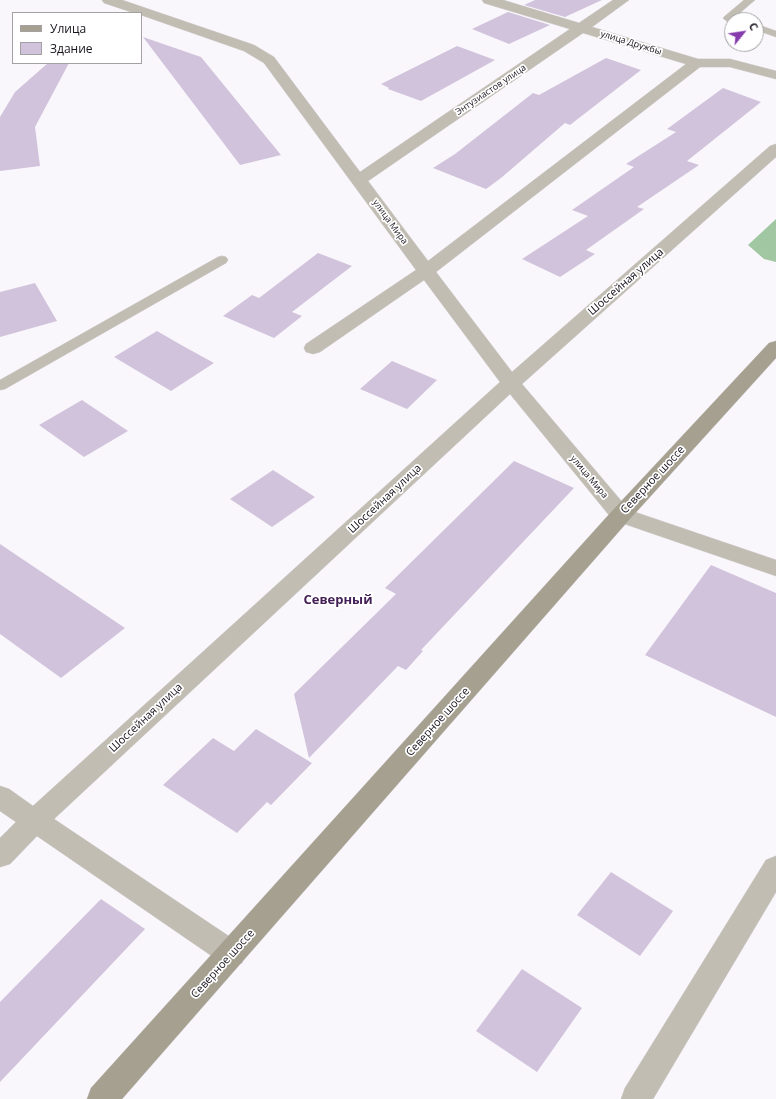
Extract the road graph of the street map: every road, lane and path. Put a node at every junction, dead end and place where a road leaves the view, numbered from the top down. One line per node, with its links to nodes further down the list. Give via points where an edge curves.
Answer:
1 (109, 0): 12 (street, улица Мира, via 249,48 269,60)
2 (489, 0): 6 (street, улица Дружбы)
3 (622, 0): 6 (street, Энтузиастов улица)
4 (750, 0): 5 (lane)
5 (735, 12)
6 (582, 28): 9 (street, улица Дружбы); 12 (street, Энтузиастов улица)
7 (764, 30): 8 (lane)
8 (776, 34)
9 (697, 63): 10 (street, улица Дружбы, via 730,63); 14 (street)
10 (776, 75)
11 (776, 149): 17 (street, Шоссейная улица)
12 (359, 180): 14 (street, улица Мира)
13 (222, 260): 18 (lane)
14 (426, 271): 16 (street); 17 (street, улица Мира)
15 (776, 347): 19 (main road, Северное шоссе)
16 (313, 348)
17 (511, 383): 19 (street, улица Мира); 22 (street, Шоссейная улица)
18 (0, 386)
19 (621, 515): 20 (street); 25 (main road, Северное шоссе)
20 (776, 568)
21 (0, 797): 22 (street)
22 (34, 821): 23 (street, Шоссейная улица); 25 (street)
23 (0, 856)
24 (776, 868): 27 (street)
25 (232, 954): 26 (main road, Северное шоссе)
26 (102, 1099)
27 (636, 1099)

